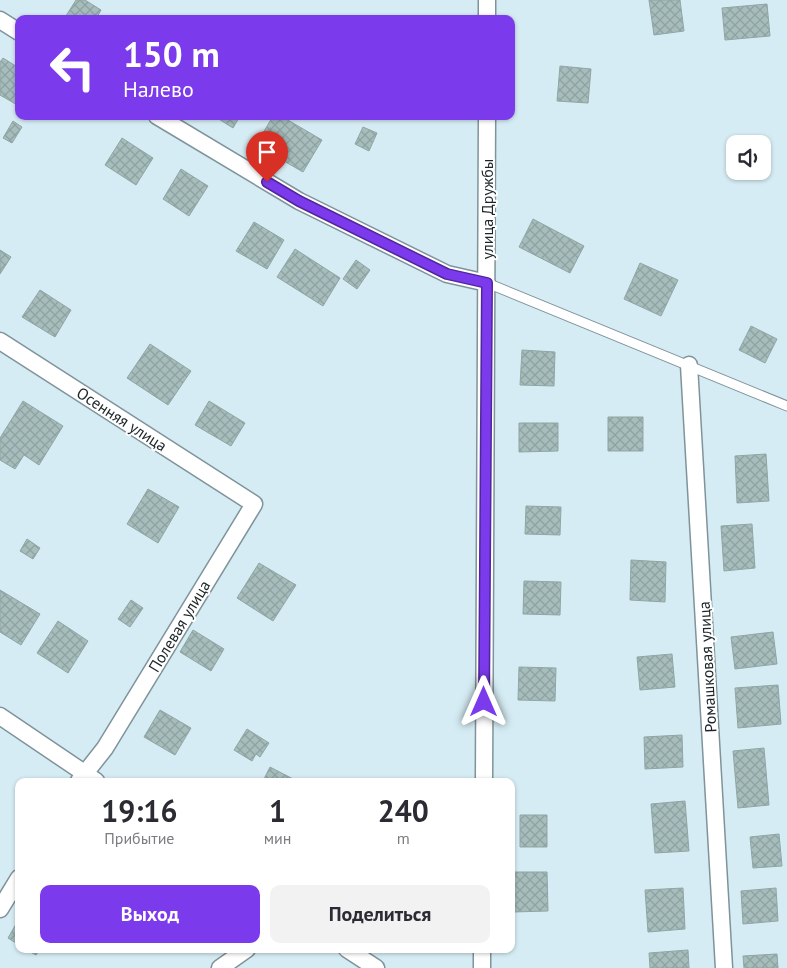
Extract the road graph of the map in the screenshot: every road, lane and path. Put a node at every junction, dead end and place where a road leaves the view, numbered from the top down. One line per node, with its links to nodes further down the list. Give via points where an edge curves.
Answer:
1 (487, 0): 2 (street)
2 (487, 15)
3 (0, 20): 4 (street)
4 (15, 29)
5 (164, 120): 7 (street, via 299,201 447,274)
6 (487, 120): 7 (street, улица Дружбы)
7 (487, 283): 9 (lane); 14 (street, улица Дружбы)
8 (0, 340): 11 (street, Осенняя улица)
9 (689, 365): 10 (lane); 23 (street, Ромашковая улица)
10 (787, 406)
11 (249, 501): 13 (street, Полевая улица, via 105,748)
12 (0, 716): 13 (street)
13 (84, 776)
14 (484, 778)
15 (15, 884): 16 (street)
16 (0, 908)
17 (241, 953): 20 (street)
18 (353, 953): 21 (street)
19 (482, 953): 22 (street)
20 (220, 968)
21 (376, 968)
22 (482, 968)
23 (724, 968)

